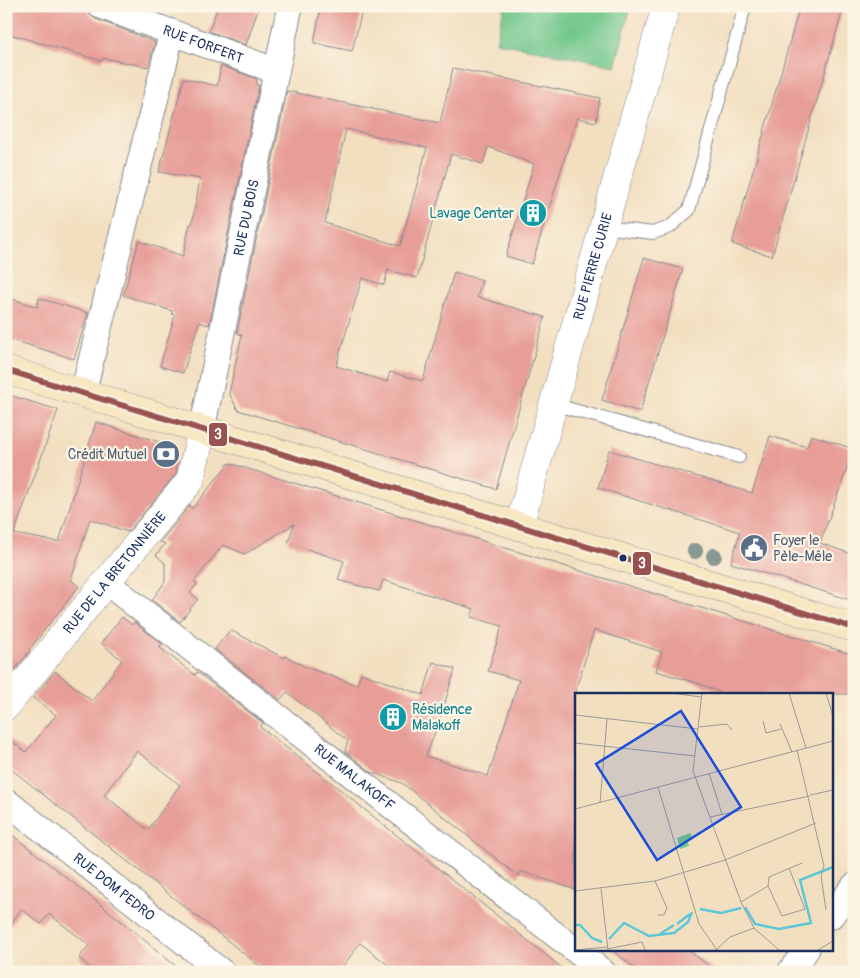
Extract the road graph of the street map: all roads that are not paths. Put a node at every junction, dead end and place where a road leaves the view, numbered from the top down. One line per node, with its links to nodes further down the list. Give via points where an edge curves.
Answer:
1 (101, 6): 5 (street, RUE FORFERT)
2 (290, 6): 6 (street, RUE DU BOIS)
3 (666, 6): 7 (street, RUE PIERRE CURIE)
4 (744, 6): 7 (lane, via 689,210 670,227 653,234)
5 (172, 32): 6 (street, RUE FORFERT); 9 (street)
6 (276, 70): 11 (street, RUE DU BOIS)
7 (602, 228): 10 (street, RUE PIERRE CURIE)
8 (6, 370): 9 (main road)
9 (83, 394): 11 (main road)
10 (553, 404): 12 (lane); 13 (street, RUE PIERRE CURIE)
11 (202, 429): 13 (main road); 14 (street, RUE DE LA BRETONNIÈRE, via 190,481)
12 (739, 457)
13 (519, 526): 15 (main road)
14 (106, 582): 16 (street, RUE DE LA BRETONNIÈRE); 22 (street, RUE MALAKOFF)
15 (854, 628)
16 (6, 706)
17 (6, 801): 21 (street, RUE DOM PEDRO)
18 (854, 886): 19 (street)
19 (832, 915)
20 (806, 950): 23 (street)
21 (222, 972)
22 (603, 972)
23 (790, 972)

